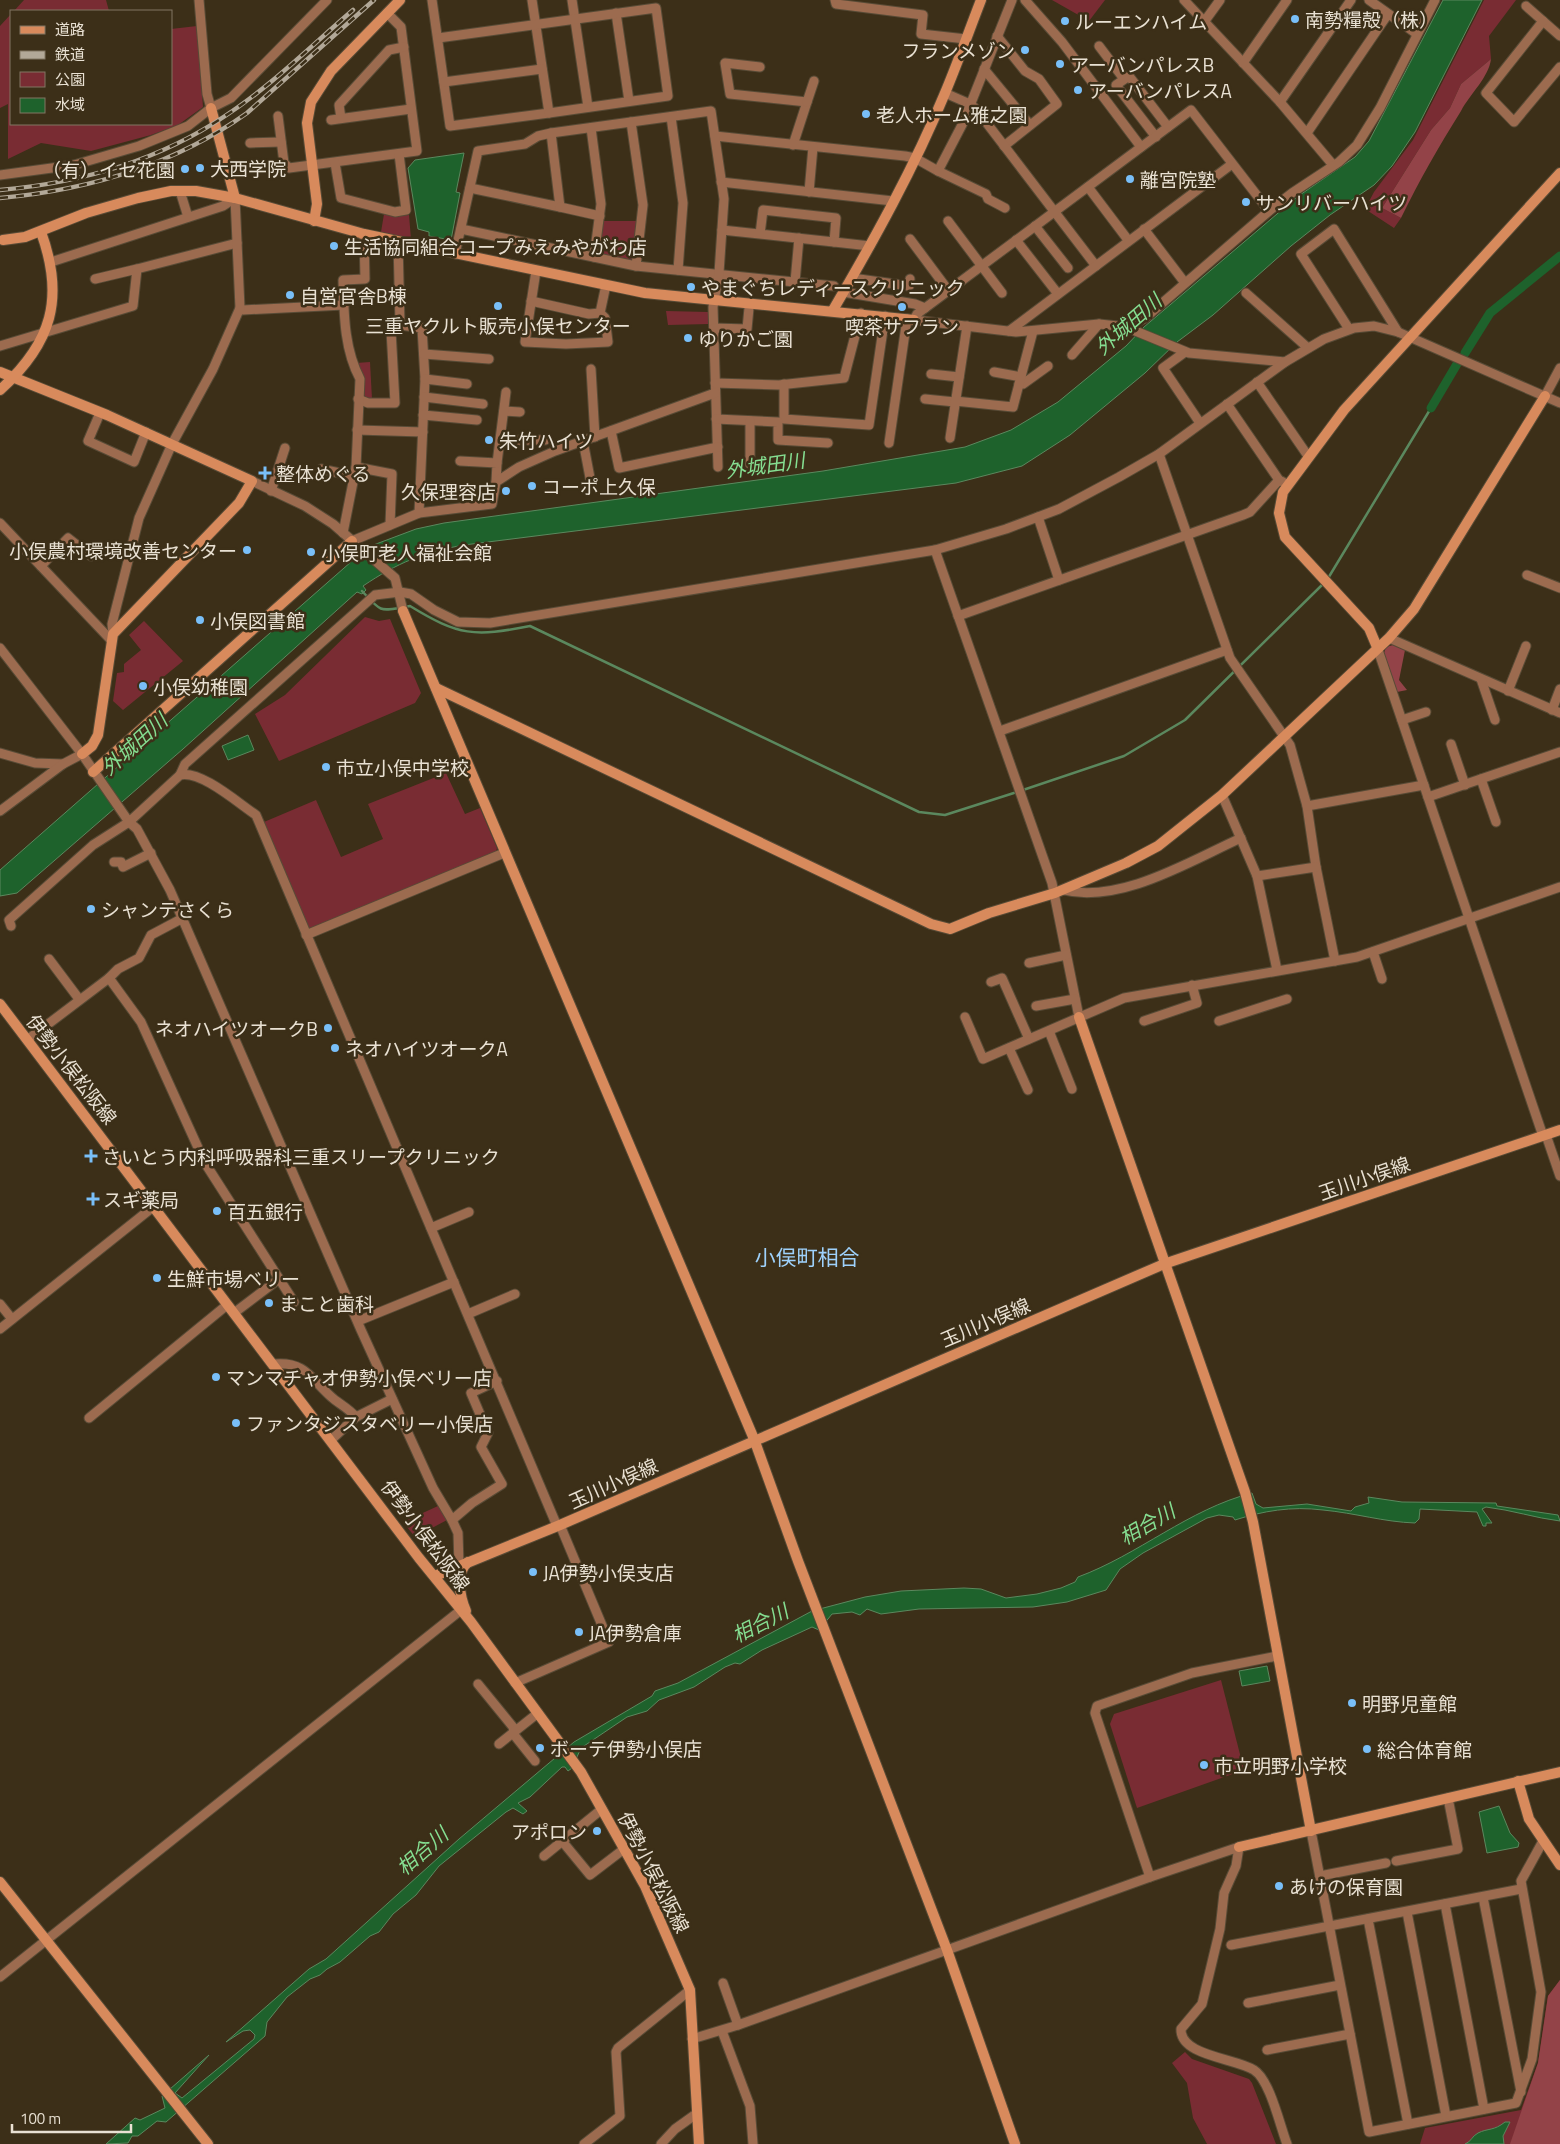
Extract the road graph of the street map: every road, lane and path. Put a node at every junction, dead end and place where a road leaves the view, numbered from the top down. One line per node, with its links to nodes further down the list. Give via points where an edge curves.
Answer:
1 (199, 0): 46 (street)
2 (328, 0): 46 (street, via 231,98)
3 (400, 0): 18 (street)
4 (432, 0): 28 (street)
5 (532, 0): 24 (street)
6 (572, 0): 21 (street)
7 (835, 0): 29 (street, via 836,4 923,15 921,34)
8 (981, 0): 29 (street)
9 (1012, 0): 26 (street)
10 (1025, 0): 66 (street, via 1062,42)
11 (1184, 0): 23 (street)
12 (1220, 0): 23 (street)
13 (1287, 0): 32 (street)
14 (1351, 0): 43 (street)
15 (1369, 0): 20 (street)
16 (1434, 0): 25 (street)
17 (1526, 6): 22 (street)
18 (387, 13): 31 (street, via 401,27); 72 (street, via 331,71 314,96 307,123)
19 (616, 13): 21 (street); 41 (street); 41 (street, via 656,8 668,96)
20 (1388, 14): 25 (street); 57 (street)
21 (575, 19): 24 (street); 45 (street)
22 (1544, 21): 27 (street); 33 (street, via 1486,93 1514,122)
23 (1204, 22): 32 (street)
24 (536, 24): 28 (street); 35 (street)
25 (1417, 34): 71 (street, via 1364,136 1346,157)
26 (997, 36): 36 (street); 54 (street, via 1057,104)
27 (1560, 36)
28 (438, 38): 39 (street)
29 (966, 39): 40 (street)
30 (1099, 46): 37 (street)
31 (404, 47): 47 (street); 51 (street, via 389,50 339,106)
32 (1244, 63): 43 (street)
33 (1560, 66)
34 (760, 67): 42 (street, via 725,63 730,94)
35 (542, 69): 39 (street); 48 (street)
36 (984, 69): 44 (street); 54 (street)
37 (1124, 79): 56 (street, via 1129,76); 60 (street, via 1116,85)
38 (814, 81): 42 (street)
39 (444, 82): 48 (street, via 450,126)
40 (945, 93): 44 (street); 68 (street)
41 (629, 101): 45 (street)
42 (807, 102): 63 (street)
43 (1280, 102): 57 (street)
44 (970, 104): 64 (street); 73 (street)
45 (588, 107): 48 (street)
46 (211, 108): 75 (street, via 188,126 139,146 74,165); 81 (street)
47 (411, 109): 51 (street); 67 (street, via 417,152)
48 (549, 113)
49 (278, 116): 61 (street)
50 (671, 117): 53 (street); 59 (street, via 712,111); 115 (street, via 683,203)
51 (341, 118): 52 (street)
52 (331, 120)
53 (631, 122): 55 (street); 110 (street, via 643,205)
54 (1030, 125): 64 (street)
55 (591, 128): 58 (street); 87 (street)
56 (1168, 128): 60 (street); 70 (street, via 1191,110)
57 (1307, 132): 71 (street)
58 (551, 133): 78 (street, via 525,144 478,151); 83 (street)
59 (715, 136): 63 (street); 76 (street)
60 (1156, 137): 66 (street)
61 (281, 142): 62 (street); 72 (street, via 284,163 288,168)
62 (250, 143)
63 (793, 145): 65 (street)
64 (1004, 146): 86 (street)
65 (813, 147): 68 (street); 80 (street)
66 (1141, 147): 77 (street)
67 (399, 154): 69 (street); 69 (street, via 406,210 395,212 341,198)
68 (915, 158): 73 (street); 82 (street)
69 (335, 163): 72 (street)
70 (1232, 164): 85 (street); 93 (street)
71 (1333, 165): 85 (street)
72 (312, 166): 89 (street, via 317,204)
73 (938, 170): 84 (street, via 986,194 988,199)
74 (1560, 173): 151 (street)
75 (0, 175)
76 (722, 182): 80 (street); 94 (street)
77 (1088, 187): 86 (street); 101 (street)
78 (470, 188): 83 (street); 92 (street)
79 (180, 190): 81 (street); 88 (street); 95 (street, via 105,207)
80 (809, 192): 82 (street)
81 (235, 198): 88 (street, via 223,206); 89 (street); 105 (street)
82 (893, 201): 106 (street)
83 (560, 206): 87 (street)
84 (1005, 208)
85 (1268, 211): 122 (street)
86 (1055, 212): 91 (street); 112 (street)
87 (600, 216): 108 (street)
88 (188, 217): 109 (street)
89 (314, 221): 96 (street)
90 (948, 221): 111 (street)
91 (1035, 226): 100 (street); 113 (street)
92 (461, 228): 107 (street); 108 (street)
93 (1144, 228): 101 (street); 122 (street)
94 (722, 230): 97 (street); 117 (street)
95 (41, 232): 102 (street); 109 (street)
96 (364, 234): 103 (street); 132 (street, via 365,279 343,280)
97 (760, 234): 98 (street); 104 (street, via 763,210 836,218)
98 (799, 238): 104 (street); 121 (street)
99 (910, 239): 125 (street)
100 (1016, 240): 111 (street); 129 (street)
101 (1128, 240): 112 (street)
102 (1, 241)
103 (398, 241): 107 (street); 142 (street)
104 (834, 242): 106 (street)
105 (237, 243): 114 (street); 133 (street)
106 (870, 246): 118 (street)
107 (455, 254): 116 (street)
108 (594, 257): 110 (street)
109 (51, 262): 147 (street, via 54,293)
110 (636, 266): 115 (street)
111 (981, 266): 125 (street); 127 (street)
112 (1096, 266): 129 (street)
113 (1068, 268)
114 (137, 269): 120 (street); 147 (street, via 133,306)
115 (678, 270): 117 (street)
116 (536, 271): 123 (street); 131 (street)
117 (720, 273): 121 (street); 130 (street)
118 (852, 278): 119 (street, via 909,286); 126 (street)
119 (910, 278)
120 (96, 279)
121 (795, 282): 124 (street)
122 (1185, 283): 145 (street)
123 (606, 285): 130 (street, via 645,293); 137 (street)
124 (834, 286)
125 (948, 290): 135 (street)
126 (843, 292): 135 (street); 136 (street)
127 (1002, 293)
128 (1246, 293): 153 (street)
129 (1058, 294): 148 (street)
130 (713, 299): 136 (street); 144 (street)
131 (531, 301): 137 (street, via 590,314); 137 (street, via 525,342 608,342 606,318)
132 (344, 305): 133 (street); 178 (street, via 345,330 360,379)
133 (240, 308): 203 (street, via 213,369)
134 (749, 308): 144 (street, via 747,330)
135 (925, 308): 140 (street)
136 (833, 310): 138 (street)
137 (600, 313)
138 (861, 314): 139 (street); 172 (street, via 844,378)
139 (885, 316): 140 (street); 172 (street, via 869,425 784,419)
140 (911, 319): 143 (street); 202 (street)
141 (1099, 324): 145 (street); 149 (street); 156 (street)
142 (400, 325): 155 (street, via 422,328); 178 (street, via 391,330 396,403 368,403)
143 (967, 326): 148 (street); 166 (street)
144 (714, 328): 170 (street)
145 (1130, 329): 154 (street)
146 (1349, 329): 150 (street, via 1374,326); 150 (street, via 1301,254 1334,229); 153 (street)
147 (45, 331): 152 (street); 165 (street, via 29,360)
148 (1009, 331): 149 (street)
149 (1033, 331): 168 (street)
150 (1398, 332): 151 (street)
151 (1410, 336): 176 (street); 207 (street)
152 (0, 346)
153 (1308, 348): 158 (street)
154 (1183, 351): 158 (street); 191 (street, via 1164,368)
155 (424, 354): 157 (street); 167 (street)
156 (1072, 355)
157 (489, 359)
158 (1285, 362): 169 (street)
159 (1048, 366): 168 (street, via 1023,384)
160 (591, 368): 196 (street)
161 (1560, 368): 176 (street)
162 (0, 372): 165 (street)
163 (994, 372): 168 (street)
164 (931, 374): 166 (street)
165 (13, 378): 173 (street); 185 (street)
166 (959, 378): 180 (street)
167 (425, 379): 171 (street); 177 (street)
168 (1020, 380): 180 (street, via 1014,406)
169 (1257, 382): 183 (street); 207 (street)
170 (715, 383): 172 (street); 175 (street)
171 (467, 384)
172 (784, 384)
173 (0, 390)
174 (506, 392): 184 (street)
175 (715, 393): 188 (street); 193 (street)
176 (1545, 396): 181 (street); 237 (street, via 1432,583)
177 (424, 397): 182 (street); 187 (street)
178 (358, 399): 192 (street)
179 (924, 399): 180 (street)
180 (955, 402): 197 (street)
181 (1560, 403)
182 (483, 404)
183 (1226, 404): 191 (street); 217 (street)
184 (504, 411): 186 (street); 198 (street)
185 (100, 412): 194 (street); 194 (street, via 88,441 134,462)
186 (520, 412)
187 (423, 415): 189 (street); 195 (street)
188 (716, 418): 190 (street); 204 (street)
189 (477, 420)
190 (750, 421): 201 (street, via 778,422 778,440); 210 (street)
191 (1200, 423): 206 (street)
192 (357, 430): 195 (street); 211 (street)
193 (611, 431): 196 (street); 204 (street, via 619,468)
194 (146, 432): 203 (street)
195 (423, 432): 220 (street)
196 (595, 437): 200 (street)
197 (950, 438)
198 (501, 440): 199 (street); 209 (street)
199 (545, 440)
200 (583, 441): 216 (street, via 535,459); 218 (street)
201 (828, 443)
202 (889, 443)
203 (172, 444): 215 (street); 236 (street, via 140,518)
204 (718, 447): 213 (street)
205 (285, 448): 219 (street)
206 (1159, 454): 221 (street); 225 (street)
207 (1308, 456): 217 (street)
208 (460, 461): 209 (street)
209 (497, 463): 216 (street)
210 (750, 464)
211 (356, 467): 214 (street); 223 (street, via 392,474)
212 (321, 468): 214 (street)
213 (718, 468)
214 (354, 478): 224 (street)
215 (252, 481): 219 (street); 236 (street, via 239,503)
216 (496, 482): 220 (street, via 492,504)
217 (1283, 482): 225 (street, via 1250,512); 239 (street, via 1279,502 1281,527 1292,546 1369,628)
218 (591, 483)
219 (271, 490): 224 (street, via 321,515)
220 (419, 514): 223 (street)
221 (1038, 517): 227 (street); 231 (street)
222 (0, 524): 229 (street)
223 (390, 525): 226 (street)
224 (343, 533): 226 (street)
225 (1188, 535): 231 (street); 241 (street)
226 (354, 542): 233 (street, via 395,578); 257 (street)
227 (935, 550): 233 (street, via 490,624 458,622 411,594); 235 (street)
228 (91, 556): 229 (street, via 68,538)
229 (41, 566): 236 (street)
230 (1527, 575): 232 (street)
231 (1059, 580): 235 (street)
232 (1560, 588)
233 (400, 592): 234 (street); 258 (street, via 369,599 185,764)
234 (401, 607): 243 (street)
235 (958, 616): 250 (street)
236 (111, 637): 255 (street, via 100,727 95,742)
237 (1389, 638): 239 (street); 242 (street)
238 (1526, 646): 245 (street)
239 (1377, 647): 248 (street); 251 (street)
240 (0, 648): 255 (street)
241 (1227, 650): 250 (street); 251 (street)
242 (1481, 679): 245 (street); 249 (street)
243 (436, 688): 270 (street); 275 (street, via 941,928 950,929)
244 (1560, 690): 246 (street)
245 (1508, 691): 246 (street)
246 (1556, 711)
247 (1426, 712): 248 (street)
248 (1402, 720): 260 (street)
249 (1495, 720)
250 (1000, 731): 275 (street)
251 (1284, 736): 262 (street); 264 (street, via 1296,762)
252 (1450, 744): 261 (street)
253 (1560, 752): 259 (street)
254 (0, 753): 256 (street, via 35,763)
255 (82, 754): 256 (street); 257 (street)
256 (63, 764): 265 (street)
257 (94, 774): 266 (street)
258 (180, 775): 266 (street); 279 (street, via 188,773 203,779 256,815)
259 (1481, 779): 261 (street); 267 (street)
260 (1424, 785): 263 (street); 264 (street)
261 (1465, 785): 263 (street)
262 (1222, 795): 268 (street); 275 (street, via 1151,850 1126,864)
263 (1428, 797): 277 (street)
264 (1306, 806): 272 (street)
265 (0, 811)
266 (131, 817): 269 (street); 278 (street, via 86,850 8,920)
267 (1496, 822)
268 (1241, 838): 273 (street); 275 (street, via 1149,881 1089,892)
269 (151, 853): 271 (street, via 123,868 120,862); 276 (street)
270 (504, 853): 279 (street); 327 (street)
271 (114, 862)
272 (1316, 867): 273 (street); 283 (street)
273 (1257, 876): 285 (street)
274 (1560, 887): 277 (street)
275 (1059, 891): 281 (street)
276 (183, 918): 286 (street, via 150,935 139,958); 320 (street)
277 (1470, 919): 280 (street); 306 (street)
278 (11, 926)
279 (306, 935): 310 (street)
280 (1373, 952): 283 (street); 287 (street)
281 (1066, 955): 284 (street); 290 (street)
282 (49, 960): 292 (street)
283 (1335, 961): 285 (street)
284 (1029, 963)
285 (1277, 970): 289 (street)
286 (109, 978): 292 (street); 312 (street, via 141,1022 205,1163)
287 (1382, 979)
288 (991, 982): 300 (street, via 1002,978)
289 (1192, 985): 296 (street, via 1124,998); 297 (street, via 1197,1003)
290 (1075, 999): 294 (street); 296 (street)
291 (1287, 999): 298 (street)
292 (79, 1000): 301 (street)
293 (0, 1004): 301 (street, 伊勢小俣松阪線)
294 (1036, 1006)
295 (965, 1017): 302 (street, via 983,1059)
296 (1080, 1017): 299 (street); 311 (street)
297 (1144, 1022)
298 (1219, 1022)
299 (1049, 1030): 300 (street); 303 (street)
300 (1029, 1039): 302 (street)
301 (27, 1040): 308 (street, 伊勢小俣松阪線)
302 (1009, 1048): 304 (street)
303 (1072, 1089)
304 (1028, 1090)
305 (1560, 1130): 306 (street, 玉川小俣線)
306 (1544, 1135): 307 (street); 311 (street, 玉川小俣線)
307 (1560, 1176)
308 (153, 1207): 317 (street, 伊勢小俣松阪線); 319 (street)
309 (469, 1212): 310 (street)
310 (431, 1228): 313 (street)
311 (1164, 1264): 327 (street, 玉川小俣線); 336 (street, via 1245,1492)
312 (279, 1279): 315 (street); 317 (street)
313 (454, 1282): 318 (street); 320 (street)
314 (515, 1294): 318 (street)
315 (294, 1302)
316 (0, 1304): 319 (street)
317 (230, 1309): 322 (street, 伊勢小俣松阪線); 326 (street)
318 (468, 1314): 323 (street)
319 (12, 1319): 321 (street)
320 (358, 1322): 324 (street)
321 (0, 1329)
322 (274, 1364): 325 (street, via 298,1366); 328 (street, 伊勢小俣松阪線)
323 (497, 1381): 329 (street, via 471,1393 488,1433 482,1447 502,1484); 330 (street)
324 (392, 1399): 325 (street); 329 (street, via 433,1488)
325 (356, 1417): 328 (street)
326 (89, 1418)
327 (754, 1439): 330 (street, 玉川小俣線); 365 (street)
328 (331, 1440): 333 (street, 伊勢小俣松阪線)
329 (452, 1520): 332 (street, via 458,1538)
330 (558, 1526): 331 (street, 玉川小俣線); 337 (street, via 609,1642)
331 (471, 1560): 332 (street, 玉川小俣線); 335 (street, via 462,1569 460,1584 461,1598)
332 (459, 1565): 333 (street, 玉川小俣線)
333 (435, 1576): 334 (street, 伊勢小俣松阪線)
334 (461, 1610): 335 (street, 伊勢小俣松阪線); 363 (street)
335 (471, 1622): 337 (street, 伊勢小俣松阪線)
336 (1277, 1656): 347 (street); 355 (street, via 1192,1673 1097,1706 1094,1712)
337 (515, 1683): 339 (street, 伊勢小俣松阪線)
338 (478, 1684): 340 (street, via 513,1727)
339 (538, 1713): 340 (street); 346 (street, 伊勢小俣松阪線, via 581,1772)
340 (513, 1732): 341 (street); 342 (street)
341 (499, 1744)
342 (535, 1761)
343 (1560, 1772): 344 (street)
344 (1518, 1781): 345 (street); 349 (street, via 1529,1819)
345 (1448, 1798): 347 (street); 354 (street, via 1458,1849)
346 (602, 1809): 348 (street); 351 (street, 伊勢小俣松阪線)
347 (1311, 1831): 350 (street); 354 (street)
348 (562, 1841): 351 (street, via 590,1874); 352 (street)
349 (1543, 1841): 353 (street); 357 (street, via 1521,1881)
350 (1239, 1847): 355 (street); 387 (street, via 1236,1866 1224,1893 1220,1929 1202,2004 1181,2029 1182,2039 1188,2046 1245,2066 1261,2076)
351 (624, 1848): 369 (street, 伊勢小俣松阪線, via 652,1902)
352 (544, 1856)
353 (1560, 1864)
354 (1320, 1876): 362 (street)
355 (1150, 1877): 365 (street)
356 (0, 1882): 363 (street)
357 (1521, 1888): 358 (street); 376 (street, via 1541,1992 1537,2038)
358 (1483, 1896): 359 (street); 376 (street)
359 (1445, 1904): 360 (street); 377 (street)
360 (1407, 1912): 361 (street); 379 (street)
361 (1368, 1919): 362 (street); 380 (street)
362 (1329, 1926): 364 (street); 368 (street)
363 (45, 1940): 366 (street); 381 (street)
364 (1231, 1945)
365 (947, 1950): 371 (street); 386 (street)
366 (0, 1977)
367 (723, 1983): 371 (street)
368 (1340, 1985): 370 (street); 373 (street)
369 (690, 1990): 374 (street, 伊勢小俣松阪線); 382 (street, via 618,2048 620,2116)
370 (1248, 2002)
371 (738, 2025): 372 (street)
372 (722, 2031): 374 (street); 385 (street, via 750,2106)
373 (1350, 2034): 375 (street); 380 (street, via 1369,2132)
374 (692, 2039): 378 (street, 伊勢小俣松阪線)
375 (1267, 2050)
376 (1521, 2092): 377 (street, via 1516,2103)
377 (1484, 2109): 379 (street)
378 (696, 2114): 383 (street); 384 (street, 伊勢小俣松阪線)
379 (1446, 2116): 380 (street)
380 (1408, 2124)
381 (208, 2144)
382 (584, 2144)
383 (661, 2144)
384 (699, 2144)
385 (753, 2144)
386 (1015, 2144)
387 (1287, 2144)

